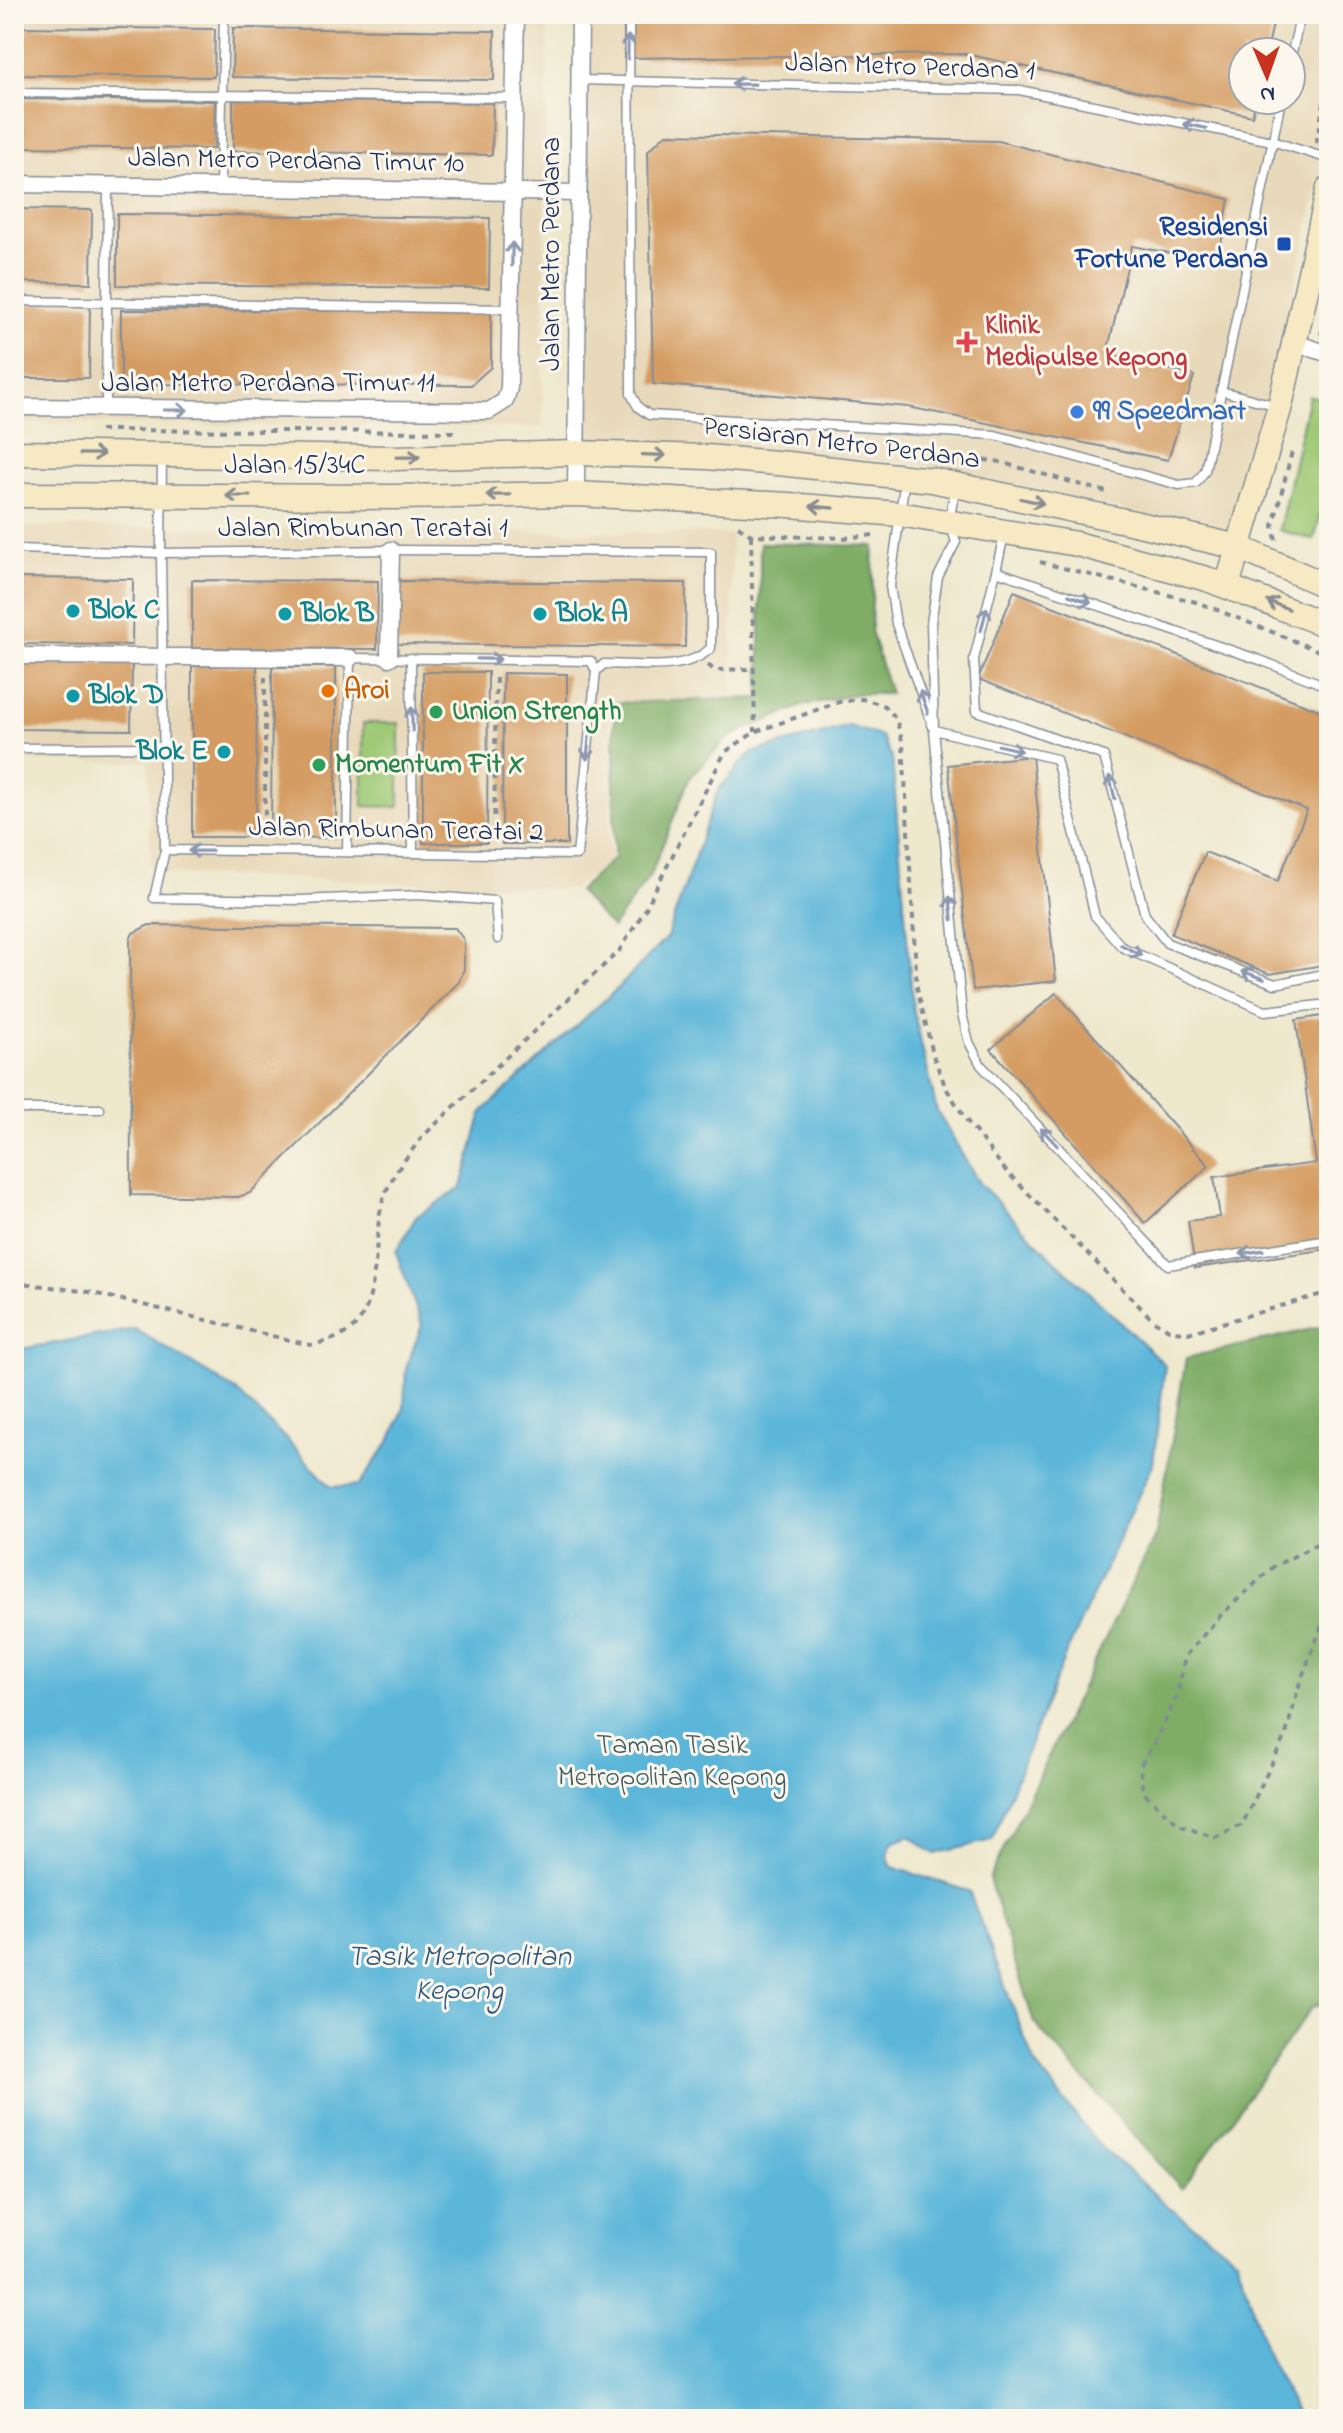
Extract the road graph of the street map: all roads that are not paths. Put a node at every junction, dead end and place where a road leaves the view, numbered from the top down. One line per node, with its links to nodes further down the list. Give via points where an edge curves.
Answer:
1 (224, 14): 10 (lane)
2 (516, 14): 11 (street)
3 (580, 14): 7 (street, Jalan Metro Perdana)
4 (629, 14): 8 (lane, one-way to 4)
5 (1301, 14): 6 (lane)
6 (1296, 36)
7 (579, 80): 8 (lane, Jalan Metro Perdana 1); 20 (street, Jalan Metro Perdana)
8 (628, 81): 13 (lane, Jalan Metro Perdana 1, one-way to 8, via 1019,90); 26 (lane, via 631,394 649,415 995,435 1179,485 1196,483 1205,471)
9 (14, 93): 10 (lane)
10 (222, 95): 11 (lane); 17 (lane)
11 (515, 98): 19 (street)
12 (1277, 116): 13 (lane)
13 (1272, 141): 14 (lane, Jalan Metro Perdana 1); 26 (lane)
14 (1329, 159)
15 (14, 184): 16 (street, Jalan Metro Perdana Timur 10)
16 (108, 185): 17 (street, Jalan Metro Perdana Timur 10); 22 (lane)
17 (220, 187): 19 (street, Jalan Metro Perdana Timur 10)
18 (1329, 188): 24 (street)
19 (513, 192): 20 (street, Jalan Metro Perdana Timur 10); 23 (street, one-way to 19)
20 (578, 193): 31 (street, Jalan Metro Perdana)
21 (14, 301): 22 (lane)
22 (107, 303): 23 (lane); 29 (lane)
23 (511, 309): 29 (street, Jalan Metro Perdana Timur 11, one-way to 23, via 489,411 505,401 509,388)
24 (1295, 343): 25 (street); 27 (street)
25 (1329, 354)
26 (1221, 391): 27 (lane)
27 (1280, 406): 41 (street)
28 (14, 407): 29 (street, Jalan Metro Perdana Timur 11)
29 (106, 409)
30 (14, 453): 32 (street, Jalan 15/34C, one-way to 32)
31 (576, 453): 32 (street, Jalan 15/34C, one-way to 31, via 396,458); 33 (street, Persiaran Metro Perdana, one-way to 33, via 707,457); 35 (street, Jalan Metro Perdana)
32 (162, 455): 37 (lane)
33 (905, 476): 34 (street, Persiaran Metro Perdana); 38 (lane)
34 (956, 485): 39 (lane); 41 (street, Persiaran Metro Perdana, one-way to 41)
35 (576, 494): 37 (street, Jalan 15/34C, one-way to 37); 38 (street, one-way to 35)
36 (14, 495): 37 (street, Jalan 15/34C)
37 (161, 497): 44 (lane)
38 (899, 514): 39 (street); 56 (lane, one-way to 38, via 896,624 890,586)
39 (949, 521): 40 (street); 56 (lane, via 956,542 938,577 931,623)
40 (1005, 531): 45 (lane); 46 (street, via 1077,544)
41 (1238, 547): 46 (street); 47 (street, Persiaran Metro Perdana)
42 (14, 549): 44 (lane, Jalan Rimbunan Teratai 1)
43 (391, 550): 44 (lane, Jalan Rimbunan Teratai 1); 52 (street); 54 (lane, Jalan Rimbunan Teratai 1, via 711,552 711,648 685,664 604,664)
44 (161, 553): 50 (lane)
45 (996, 571): 55 (lane, one-way to 55); 63 (lane, one-way to 45, via 1275,984 1167,943 1145,915 1104,756 977,711 974,659)
46 (1227, 586): 48 (street, one-way to 46)
47 (1329, 587)
48 (1329, 626)
49 (14, 656): 50 (street)
50 (163, 657): 51 (street); 57 (lane)
51 (350, 658): 52 (lane); 60 (lane)
52 (389, 658): 53 (lane)
53 (411, 658): 54 (lane, one-way to 54, via 591,661); 61 (lane, one-way to 53)
54 (596, 671): 61 (lane, Jalan Rimbunan Teratai 2, one-way to 61, via 577,855)
55 (1329, 687)
56 (934, 730): 64 (lane, one-way to 64, via 1056,759 1095,916 1122,947 1265,1011); 67 (lane, one-way to 56, via 1168,1265 981,1065 962,1014)
57 (163, 747): 58 (lane); 59 (lane)
58 (14, 748)
59 (165, 850): 60 (lane, Jalan Rimbunan Teratai 2, one-way to 59); 62 (lane, via 154,898 420,895 495,901)
60 (347, 852): 61 (lane, Jalan Rimbunan Teratai 2)
61 (413, 853)
62 (498, 939)
63 (1329, 973)
64 (1329, 1004)
65 (14, 1109): 66 (lane)
66 (100, 1109)
67 (1329, 1240)

